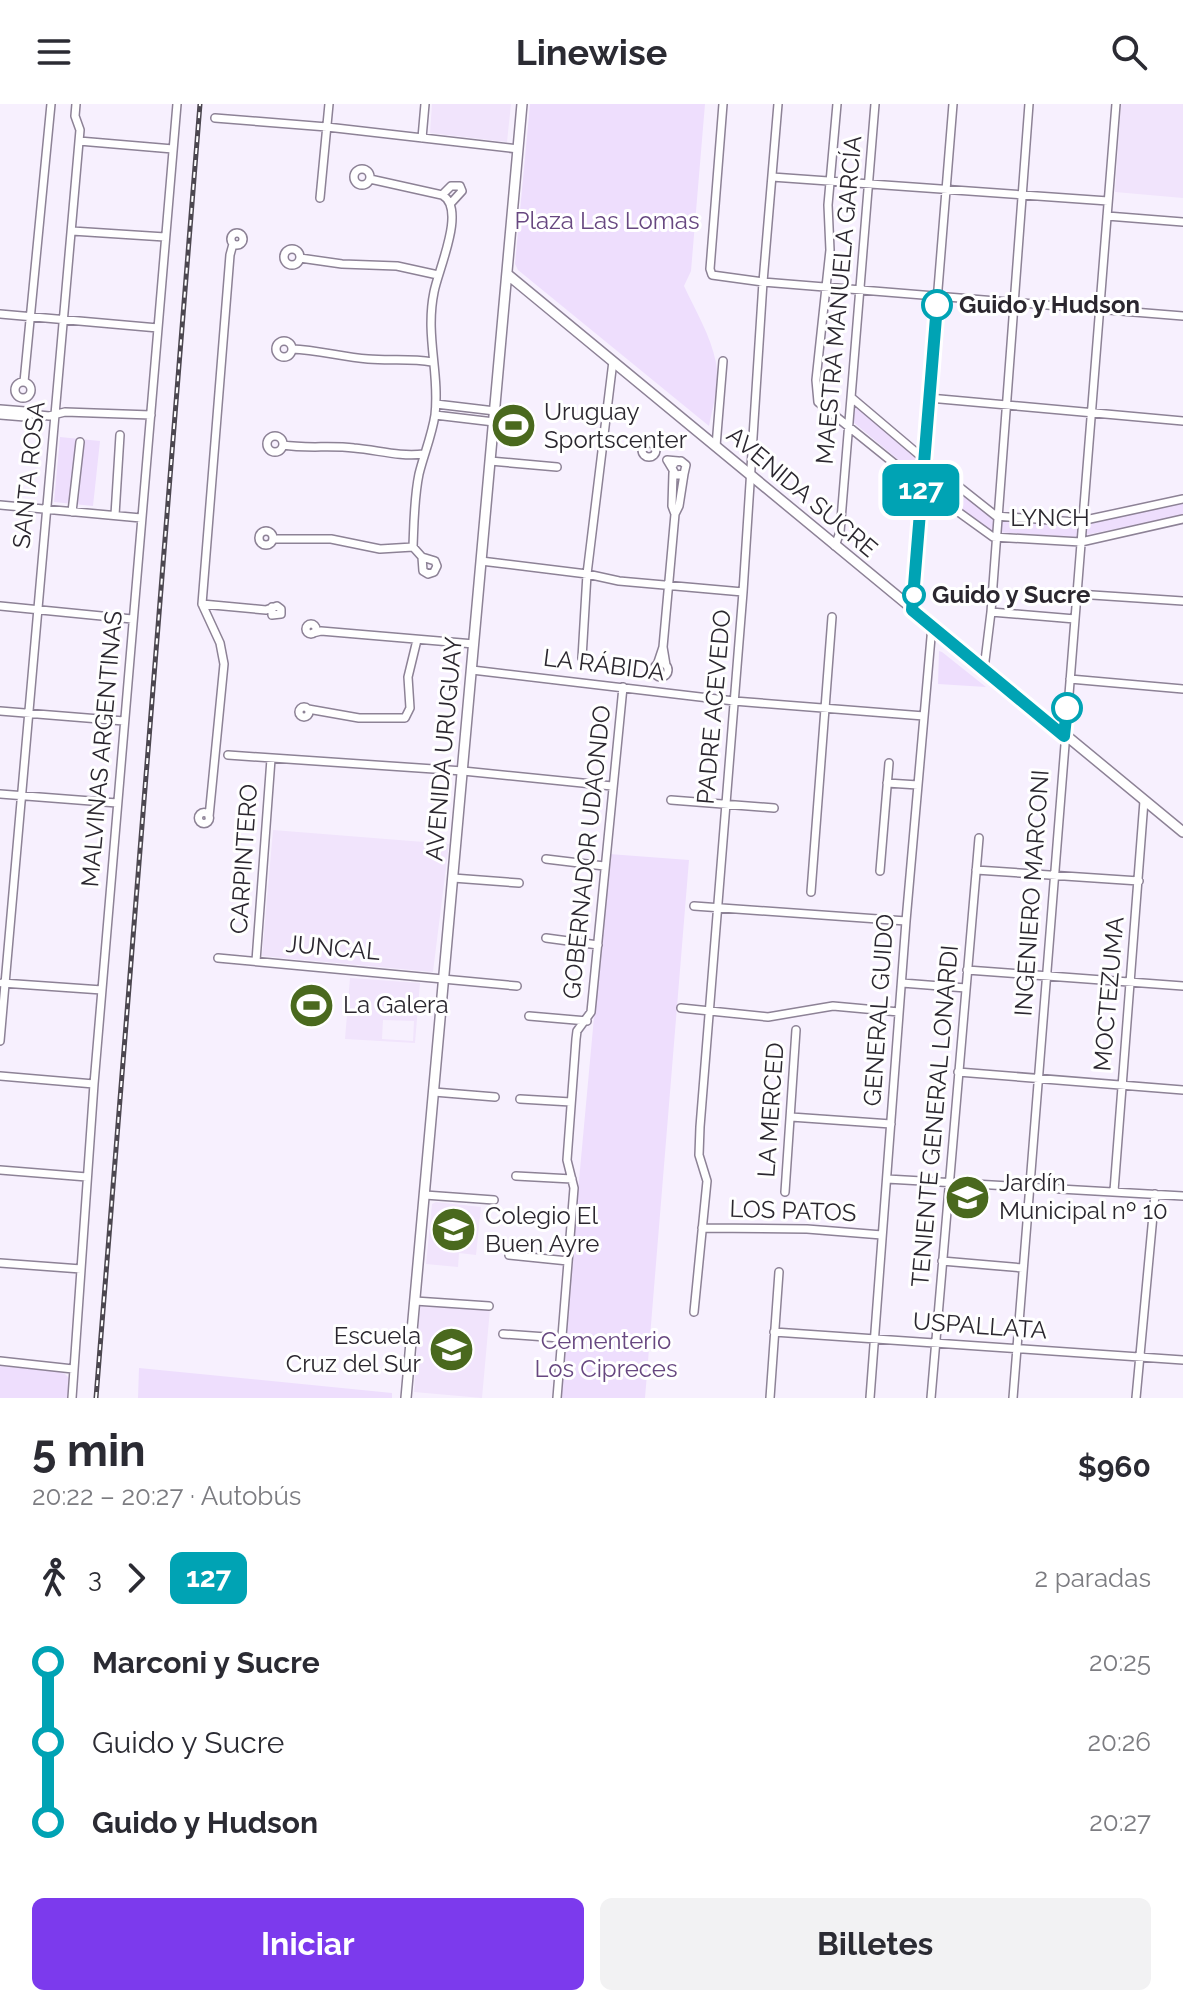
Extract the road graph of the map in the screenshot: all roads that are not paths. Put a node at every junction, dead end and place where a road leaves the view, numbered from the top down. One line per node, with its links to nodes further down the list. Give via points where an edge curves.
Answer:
1 (51, 104): 46 (street)
2 (76, 104): 17 (street, SANTA ROSA)
3 (177, 104): 18 (street, MALVINAS ARGENTINAS)
4 (329, 104): 15 (street)
5 (425, 104): 16 (street)
6 (522, 104): 19 (main road, AVENIDA URUGUAY)
7 (723, 104): 38 (street, via 710,269 712,275)
8 (778, 104): 20 (street, PADRE ACEVEDO)
9 (837, 104): 22 (street)
10 (875, 104): 23 (street, MAESTRA MANUELA GARCÍA)
11 (953, 104): 24 (street)
12 (1029, 104): 26 (street)
13 (1116, 104): 28 (street, INGENIERO MARCONI)
14 (215, 118): 15 (street)
15 (327, 127): 16 (street); 27 (street)
16 (422, 138): 19 (street)
17 (79, 141): 18 (street); 32 (street, SANTA ROSA)
18 (173, 149): 33 (street, MALVINAS ARGENTINAS)
19 (518, 149): 36 (main road, AVENIDA URUGUAY)
20 (772, 177): 22 (street); 38 (street, PADRE ACEVEDO)
21 (370, 179): 25 (street)
22 (831, 180): 23 (street); 39 (street)
23 (869, 183): 24 (street); 40 (street, MAESTRA MANUELA GARCÍA)
24 (946, 189): 26 (street); 41 (street)
25 (442, 195): 29 (street); 29 (street, via 451,186 460,186 462,191)
26 (1022, 195): 28 (street); 42 (street)
27 (320, 198)
28 (1108, 201): 30 (street, INGENIERO MARCONI)
29 (451, 203): 37 (street, via 450,233)
30 (1107, 216): 31 (street); 43 (street, INGENIERO MARCONI)
31 (1183, 222)
32 (72, 231): 33 (street); 47 (street, SANTA ROSA)
33 (165, 237): 48 (street, MALVINAS ARGENTINAS)
34 (233, 244): 103 (street)
35 (300, 258): 37 (street)
36 (507, 274): 50 (main road, AVENIDA SUCRE); 59 (main road, AVENIDA URUGUAY)
37 (438, 275): 52 (street, via 431,314)
38 (763, 282): 39 (street); 79 (street, PADRE ACEVEDO)
39 (826, 287): 40 (street); 68 (street, LYNCH, via 818,402)
40 (861, 290): 41 (street); 54 (street, MAESTRA MANUELA GARCÍA)
41 (937, 296): 42 (street); 55 (street)
42 (1013, 302): 43 (street); 57 (street)
43 (1100, 309): 45 (street); 60 (street, INGENIERO MARCONI)
44 (0, 314): 46 (street)
45 (1183, 316)
46 (31, 317): 47 (street); 53 (street)
47 (64, 320): 48 (street); 63 (street, SANTA ROSA)
48 (158, 328): 64 (street, MALVINAS ARGENTINAS)
49 (292, 349): 52 (street)
50 (613, 361): 72 (main road, AVENIDA SUCRE); 98 (street)
51 (723, 361): 72 (street)
52 (432, 362): 56 (street)
53 (24, 382)
54 (852, 398): 68 (street, MAESTRA MANUELA GARCÍA); 74 (street, LYNCH)
55 (929, 398): 57 (street); 74 (street)
56 (436, 404): 59 (street); 65 (street)
57 (1005, 405): 60 (street); 87 (street)
58 (0, 409): 61 (street)
59 (495, 411): 67 (main road, AVENIDA URUGUAY)
60 (1092, 413): 66 (street); 90 (street, INGENIERO MARCONI)
61 (30, 414): 62 (street); 63 (street)
62 (0, 415)
63 (55, 415): 64 (street); 83 (street, SANTA ROSA)
64 (151, 415): 88 (street, MALVINAS ARGENTINAS)
65 (435, 415): 67 (street); 73 (street)
66 (1183, 421)
67 (494, 422): 75 (main road, AVENIDA URUGUAY)
68 (849, 427): 80 (street, LYNCH); 94 (street, MAESTRA MANUELA GARCÍA)
69 (120, 435): 86 (street)
70 (80, 442): 84 (street)
71 (283, 445): 73 (street)
72 (716, 446): 79 (main road, AVENIDA SUCRE)
73 (424, 454): 95 (street, via 415,496)
74 (924, 459): 80 (street); 87 (street, LYNCH)
75 (490, 461): 77 (street); 97 (main road, AVENIDA URUGUAY)
76 (665, 461): 78 (street, via 679,476); 78 (street, via 686,465); 85 (street)
77 (557, 467)
78 (684, 474): 85 (street)
79 (751, 475): 94 (main road, AVENIDA SUCRE); 100 (street, PADRE ACEVEDO)
80 (921, 485): 91 (street, LYNCH); 108 (street)
81 (1183, 499): 90 (street, LYNCH)
82 (0, 505): 83 (street)
83 (46, 509): 84 (street); 106 (street, SANTA ROSA)
84 (72, 512): 86 (street)
85 (675, 514): 99 (street)
86 (115, 515): 88 (street)
87 (998, 516): 90 (street, LYNCH); 91 (street)
88 (141, 518): 111 (street, MALVINAS ARGENTINAS)
89 (1183, 519): 93 (street, LYNCH)
90 (1082, 522): 93 (street, INGENIERO MARCONI)
91 (997, 538): 93 (street, LYNCH); 109 (street)
92 (273, 539): 95 (street)
93 (1081, 542): 101 (street, INGENIERO MARCONI)
94 (835, 546): 108 (main road, AVENIDA SUCRE)
95 (413, 547): 96 (street)
96 (422, 557)
97 (481, 561): 98 (street); 117 (main road, AVENIDA URUGUAY)
98 (587, 574): 99 (street); 119 (street)
99 (669, 586): 100 (street); 118 (street)
100 (743, 592): 127 (street, PADRE ACEVEDO)
101 (1077, 594): 102 (street); 112 (street, INGENIERO MARCONI)
102 (1183, 601)
103 (202, 604): 105 (street); 114 (street)
104 (0, 606): 106 (street)
105 (217, 606): 107 (street); 114 (street)
106 (37, 610): 111 (street); 131 (street, SANTA ROSA)
107 (270, 610)
108 (912, 610): 113 (main road, AVENIDA SUCRE)
109 (991, 612): 112 (street); 122 (street)
110 (832, 617): 128 (street)
111 (132, 619): 133 (street, MALVINAS ARGENTINAS)
112 (1075, 619): 124 (street, INGENIERO MARCONI)
113 (932, 626): 122 (main road, AVENIDA SUCRE); 132 (street, GENERAL GUIDO)
114 (215, 630): 135 (street, via 224,664)
115 (317, 631): 116 (street)
116 (417, 640): 117 (street); 130 (street, via 405,718)
117 (474, 644): 123 (main road, AVENIDA URUGUAY)
118 (663, 647): 120 (street); 121 (street)
119 (582, 658)
120 (657, 665): 121 (street); 121 (street, via 656,674 663,677)
121 (666, 665)
122 (984, 669): 134 (main road, AVENIDA SUCRE)
123 (472, 670): 125 (street, LA RÁBIDA); 140 (main road, AVENIDA URUGUAY)
124 (1070, 679): 126 (street); 134 (street, INGENIERO MARCONI)
125 (623, 687): 127 (street, LA RÁBIDA); 143 (street, GOBERNADOR UDAONDO)
126 (1183, 689)
127 (734, 701): 128 (street, LA RÁBIDA); 149 (street, PADRE ACEVEDO)
128 (827, 709): 132 (street, LA RÁBIDA); 162 (street)
129 (0, 711): 131 (street)
130 (311, 712)
131 (28, 713): 133 (street); 145 (street, SANTA ROSA)
132 (924, 716): 142 (street, GENERAL GUIDO)
133 (124, 721): 148 (street, MALVINAS ARGENTINAS)
134 (1064, 736): 147 (main road, AVENIDA SUCRE); 158 (street, INGENIERO MARCONI)
135 (216, 746): 136 (street); 138 (street)
136 (228, 755): 137 (street); 138 (street)
137 (271, 759): 140 (street); 169 (street, CARPINTERO)
138 (214, 760): 151 (street)
139 (889, 763): 141 (street)
140 (463, 771): 143 (street); 159 (main road, AVENIDA URUGUAY)
141 (887, 783): 142 (street); 157 (street)
142 (918, 785): 165 (street, GENERAL GUIDO)
143 (612, 786): 155 (street, GOBERNADOR UDAONDO)
144 (0, 794): 145 (street)
145 (21, 796): 148 (street); 174 (street, SANTA ROSA)
146 (671, 800): 149 (street)
147 (1144, 801): 152 (main road, AVENIDA SUCRE); 160 (street, MOCTEZUMA)
148 (117, 803): 179 (street, MALVINAS ARGENTINAS)
149 (726, 805): 150 (street); 164 (street, PADRE ACEVEDO)
150 (774, 808)
151 (207, 812)
152 (1183, 832)
153 (979, 838): 156 (street, TENIENTE GENERAL LONARDI)
154 (546, 859): 155 (street)
155 (604, 866): 167 (street, GOBERNADOR UDAONDO)
156 (976, 870): 158 (street); 170 (street, TENIENTE GENERAL LONARDI)
157 (880, 871)
158 (1054, 877): 160 (street); 171 (street, INGENIERO MARCONI)
159 (453, 878): 161 (street); 172 (main road, AVENIDA URUGUAY)
160 (1139, 881): 173 (street, MOCTEZUMA)
161 (519, 883)
162 (811, 892)
163 (694, 906): 164 (street)
164 (718, 908): 165 (street); 181 (street, PADRE ACEVEDO)
165 (906, 921): 175 (street, GENERAL GUIDO)
166 (546, 938): 167 (street)
167 (598, 945): 184 (street, GOBERNADOR UDAONDO)
168 (218, 958): 169 (street, JUNCAL)
169 (256, 961): 172 (street, JUNCAL)
170 (967, 970): 171 (street); 178 (street, TENIENTE GENERAL LONARDI)
171 (1045, 975): 173 (street); 189 (street, INGENIERO MARCONI)
172 (444, 979): 176 (street, JUNCAL); 193 (main road, AVENIDA URUGUAY)
173 (1129, 982): 177 (street); 191 (street, MOCTEZUMA)
174 (2, 983): 179 (street); 186 (street, SANTA ROSA)
175 (902, 983): 178 (street); 182 (street, GENERAL GUIDO)
176 (517, 986)
177 (1183, 986)
178 (966, 988): 187 (street, TENIENTE GENERAL LONARDI)
179 (102, 990): 190 (street, MALVINAS ARGENTINAS)
180 (681, 1008): 181 (street)
181 (710, 1012): 182 (street, via 768,1017 833,1006); 212 (street, PADRE ACEVEDO, via 699,1142 707,1181)
182 (899, 1012): 198 (street, GENERAL GUIDO)
183 (529, 1016): 184 (street)
184 (587, 1021): 196 (street, GOBERNADOR UDAONDO, via 577,1031)
185 (796, 1030): 197 (street, LA MERCED)
186 (0, 1041)
187 (958, 1072): 189 (street); 204 (street, TENIENTE GENERAL LONARDI)
188 (0, 1076): 190 (street)
189 (1038, 1077): 191 (street); 205 (street, INGENIERO MARCONI)
190 (94, 1084): 201 (street, MALVINAS ARGENTINAS)
191 (1122, 1085): 192 (street); 206 (street, MOCTEZUMA)
192 (1183, 1090)
193 (434, 1092): 194 (street); 209 (main road, AVENIDA URUGUAY)
194 (495, 1097)
195 (520, 1099): 196 (street)
196 (571, 1102): 202 (street, GOBERNADOR UDAONDO, via 567,1160)
197 (791, 1117): 198 (street); 207 (street, LA MERCED)
198 (891, 1124): 203 (street, GENERAL GUIDO)
199 (0, 1170): 201 (street)
200 (516, 1176): 202 (street)
201 (87, 1177): 219 (street, MALVINAS ARGENTINAS)
202 (572, 1179): 215 (street, GOBERNADOR UDAONDO)
203 (887, 1179): 204 (street); 213 (street, GENERAL GUIDO)
204 (948, 1181): 205 (street); 216 (street, TENIENTE GENERAL LONARDI)
205 (1030, 1185): 206 (street); 218 (street, INGENIERO MARCONI)
206 (1114, 1191): 208 (street)
207 (785, 1192)
208 (1155, 1194): 210 (street); 230 (street)
209 (425, 1195): 211 (street); 221 (main road, AVENIDA URUGUAY)
210 (1183, 1196)
211 (494, 1200)
212 (702, 1228): 213 (street, LOS PATOS); 223 (street, PADRE ACEVEDO)
213 (882, 1235): 227 (street, GENERAL GUIDO)
214 (509, 1255): 215 (street)
215 (568, 1261): 226 (street, GOBERNADOR UDAONDO)
216 (942, 1261): 218 (street); 228 (street, TENIENTE GENERAL LONARDI)
217 (0, 1263): 219 (street)
218 (1023, 1268): 229 (street, INGENIERO MARCONI)
219 (81, 1269): 233 (street, MALVINAS ARGENTINAS)
220 (779, 1272): 224 (street)
221 (415, 1301): 222 (street); 235 (main road, AVENIDA URUGUAY)
222 (489, 1306)
223 (694, 1312)
224 (774, 1332): 227 (street, USPALLATA); 237 (street)
225 (503, 1334): 226 (street)
226 (560, 1338): 236 (street, GOBERNADOR UDAONDO)
227 (874, 1339): 228 (street, USPALLATA); 238 (street, GENERAL GUIDO)
228 (935, 1343): 229 (street, USPALLATA); 239 (street, TENIENTE GENERAL LONARDI)
229 (1017, 1349): 230 (street, USPALLATA); 240 (street, INGENIERO MARCONI)
230 (1140, 1357): 231 (street, USPALLATA); 241 (street)
231 (1183, 1360)
232 (0, 1361): 233 (street)
233 (73, 1369): 234 (street, MALVINAS ARGENTINAS)
234 (72, 1398)
235 (406, 1398)
236 (557, 1398)
237 (770, 1398)
238 (870, 1398)
239 (931, 1398)
240 (1013, 1398)
241 (1136, 1398)

